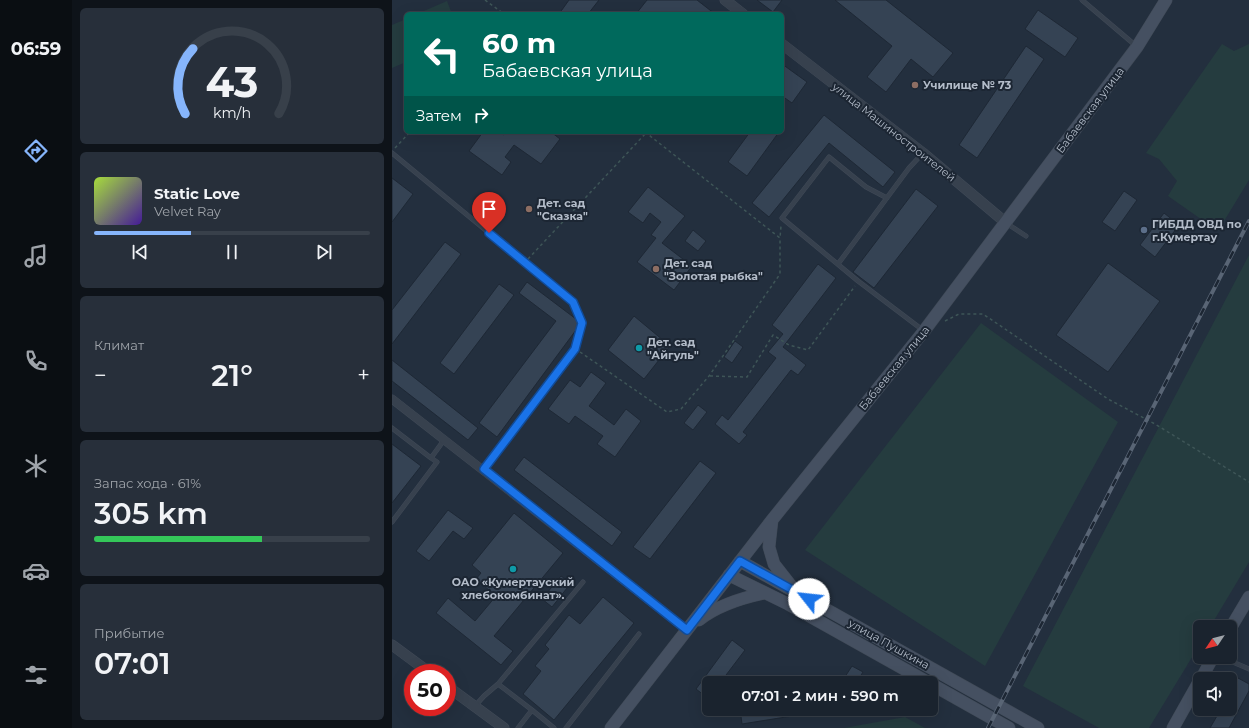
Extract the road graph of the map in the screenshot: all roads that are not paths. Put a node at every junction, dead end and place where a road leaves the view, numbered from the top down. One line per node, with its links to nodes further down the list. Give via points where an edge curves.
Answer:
1 (725, 0): 4 (street)
2 (1082, 0): 6 (lane)
3 (1166, 0): 6 (main road, Бабаевская улица)
4 (740, 12)
5 (784, 46): 8 (street, улица Машиностроителей)
6 (1137, 46): 10 (main road, Бабаевская улица)
7 (392, 152): 18 (lane, via 573,302 582,323 575,349)
8 (923, 153): 9 (lane); 10 (street, улица Машиностроителей)
9 (887, 198): 12 (lane); 12 (lane, via 866,187 829,157 782,218)
10 (1005, 222): 11 (lane); 13 (main road, Бабаевская улица)
11 (1026, 236)
12 (838, 264): 13 (lane)
13 (924, 331): 19 (main road, Бабаевская улица)
14 (392, 398): 16 (street)
15 (392, 428): 17 (lane)
16 (445, 439): 17 (lane); 18 (street)
17 (431, 458): 20 (lane, via 437,462)
18 (484, 469): 28 (street)
19 (772, 520): 21 (main road, Бабаевская улица); 24 (main road, via 769,547 774,564)
20 (392, 522)
21 (740, 561): 22 (main road, Бабаевская улица); 24 (main road, улица Пушкина)
22 (729, 575): 25 (main road, улица Пушкина); 28 (main road, Бабаевская улица)
23 (583, 582): 35 (lane)
24 (795, 592): 47 (main road, улица Пушкина)
25 (765, 593): 28 (main road, via 744,597 724,605 707,614); 34 (main road, улица Пушкина)
26 (1249, 597): 27 (main road)
27 (1235, 620)
28 (687, 630): 45 (main road, Бабаевская улица)
29 (639, 634): 44 (lane)
30 (392, 645): 31 (street)
31 (418, 664)
32 (1237, 664): 33 (lane)
33 (1249, 669)
34 (915, 676)
35 (498, 684): 39 (lane); 40 (lane)
36 (938, 688): 46 (main road, улица Пушкина)
37 (1193, 692): 48 (main road)
38 (456, 693): 39 (street)
39 (475, 707): 41 (street)
40 (532, 710): 42 (lane); 43 (lane)
41 (504, 728)
42 (518, 728)
43 (554, 728)
44 (566, 728)
45 (611, 728)
46 (1009, 728)
47 (1038, 728)
48 (1173, 728)

